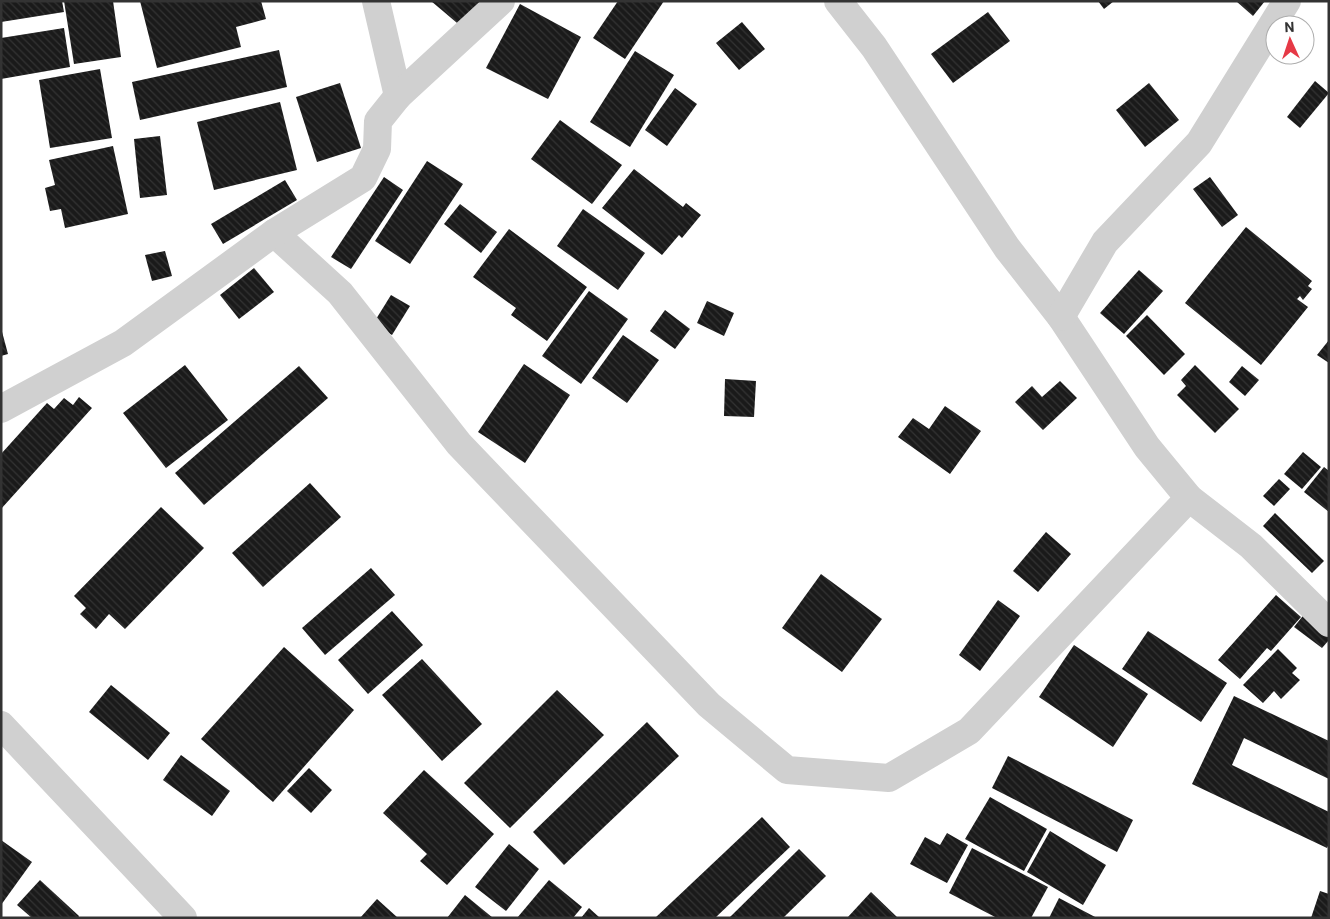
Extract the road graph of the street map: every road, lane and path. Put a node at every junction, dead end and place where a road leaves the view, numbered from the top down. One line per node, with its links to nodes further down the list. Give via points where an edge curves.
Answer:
1 (376, 1): 5 (street)
2 (501, 1): 5 (street)
3 (838, 1): 7 (street, via 874,47 1008,248)
4 (1286, 1): 7 (street, via 1199,143 1105,242)
5 (398, 96): 6 (street, via 378,121 376,150 363,178)
6 (274, 233): 8 (street, via 123,342); 9 (street, via 340,293 466,451 709,705 787,770 889,778 969,731)
7 (1061, 317): 9 (street, via 1147,447)
8 (1, 409)
9 (1189, 498): 10 (street, via 1251,546)
10 (1329, 623)
11 (1, 725): 12 (street)
12 (182, 918)

